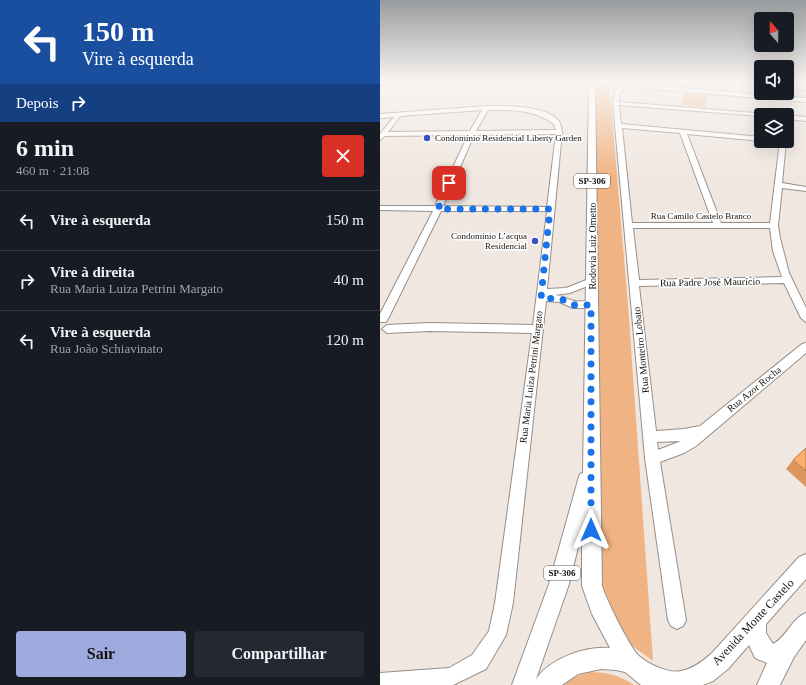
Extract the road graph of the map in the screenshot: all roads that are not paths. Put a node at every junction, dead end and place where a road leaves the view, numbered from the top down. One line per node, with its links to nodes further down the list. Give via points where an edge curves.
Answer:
1 (414, 113): 6 (street)
2 (483, 113): 13 (street)
3 (538, 113): 11 (street, via 557,123)
4 (592, 113): 26 (main road, Rodovia Luiz Ometto / SP-306)
5 (617, 113): 10 (street, Rua Monteiro Lobato)
6 (399, 114): 7 (street); 14 (street)
7 (380, 116)
8 (794, 118): 9 (street)
9 (806, 119)
10 (619, 126): 12 (street); 23 (street, Rua Monteiro Lobato)
11 (558, 132): 13 (street); 21 (street, Rua Maria Luiza Petrini Margato)
12 (683, 132): 15 (street); 24 (street)
13 (472, 133): 14 (street); 20 (street)
14 (382, 136)
15 (754, 138)
16 (782, 148): 17 (street)
17 (778, 185): 18 (street); 22 (street)
18 (806, 189)
19 (380, 208): 20 (street)
20 (438, 209): 21 (street); 33 (street, via 386,315)
21 (550, 209): 28 (street, Rua Maria Luiza Petrini Margato)
22 (774, 225): 24 (street, Rua Camilo Castelo Branco); 25 (street, via 778,257)
23 (629, 226): 24 (street, Rua Camilo Castelo Branco); 27 (street, Rua Monteiro Lobato)
24 (718, 226)
25 (786, 280): 27 (street, Rua Padre José Maurício); 29 (street)
26 (592, 281): 28 (street, via 567,291); 30 (main road, Rodovia Luiz Ometto / SP-306)
27 (634, 283): 39 (street, Rua Monteiro Lobato)
28 (541, 295): 30 (street, via 561,299 573,305); 35 (street, Rua Maria Luiza Petrini Margato)
29 (796, 300): 31 (street); 32 (street)
30 (591, 305): 41 (main road, Rodovia Luiz Ometto / SP-306)
31 (806, 307)
32 (806, 318): 34 (street)
33 (381, 319): 36 (street, via 387,322)
34 (806, 322)
35 (536, 329): 36 (street, via 429,326); 49 (street, Rua Maria Luiza Petrini Margato, via 501,619 496,635 479,662 450,677)
36 (384, 332)
37 (806, 347): 38 (street, Rua Azor Rocha)
38 (702, 431): 39 (street, Rua Azor Rocha, via 684,436); 40 (street, Rua Azor Rocha, via 677,452)
39 (650, 437): 40 (street, Rua Monteiro Lobato)
40 (652, 458): 43 (street, Rua Monteiro Lobato)
41 (591, 459): 47 (main road, Rodovia Luiz Ometto / SP-306, via 592,586 599,607); 50 (main road, Rodovia Luiz Ometto / SP-306, via 559,584)
42 (806, 564): 44 (main road, Avenida Monte Castelo)
43 (677, 620)
44 (756, 621): 46 (main road, via 755,635 763,650 773,655); 48 (main road, Avenida Monte Castelo, via 720,661 705,673 680,683)
45 (806, 623): 46 (main road)
46 (786, 649): 52 (main road)
47 (629, 661): 48 (main road, SP-306); 51 (main road, SP-306, via 609,657 589,658 552,677)
48 (654, 681)
49 (380, 682)
50 (523, 685)
51 (545, 685)
52 (768, 685)

